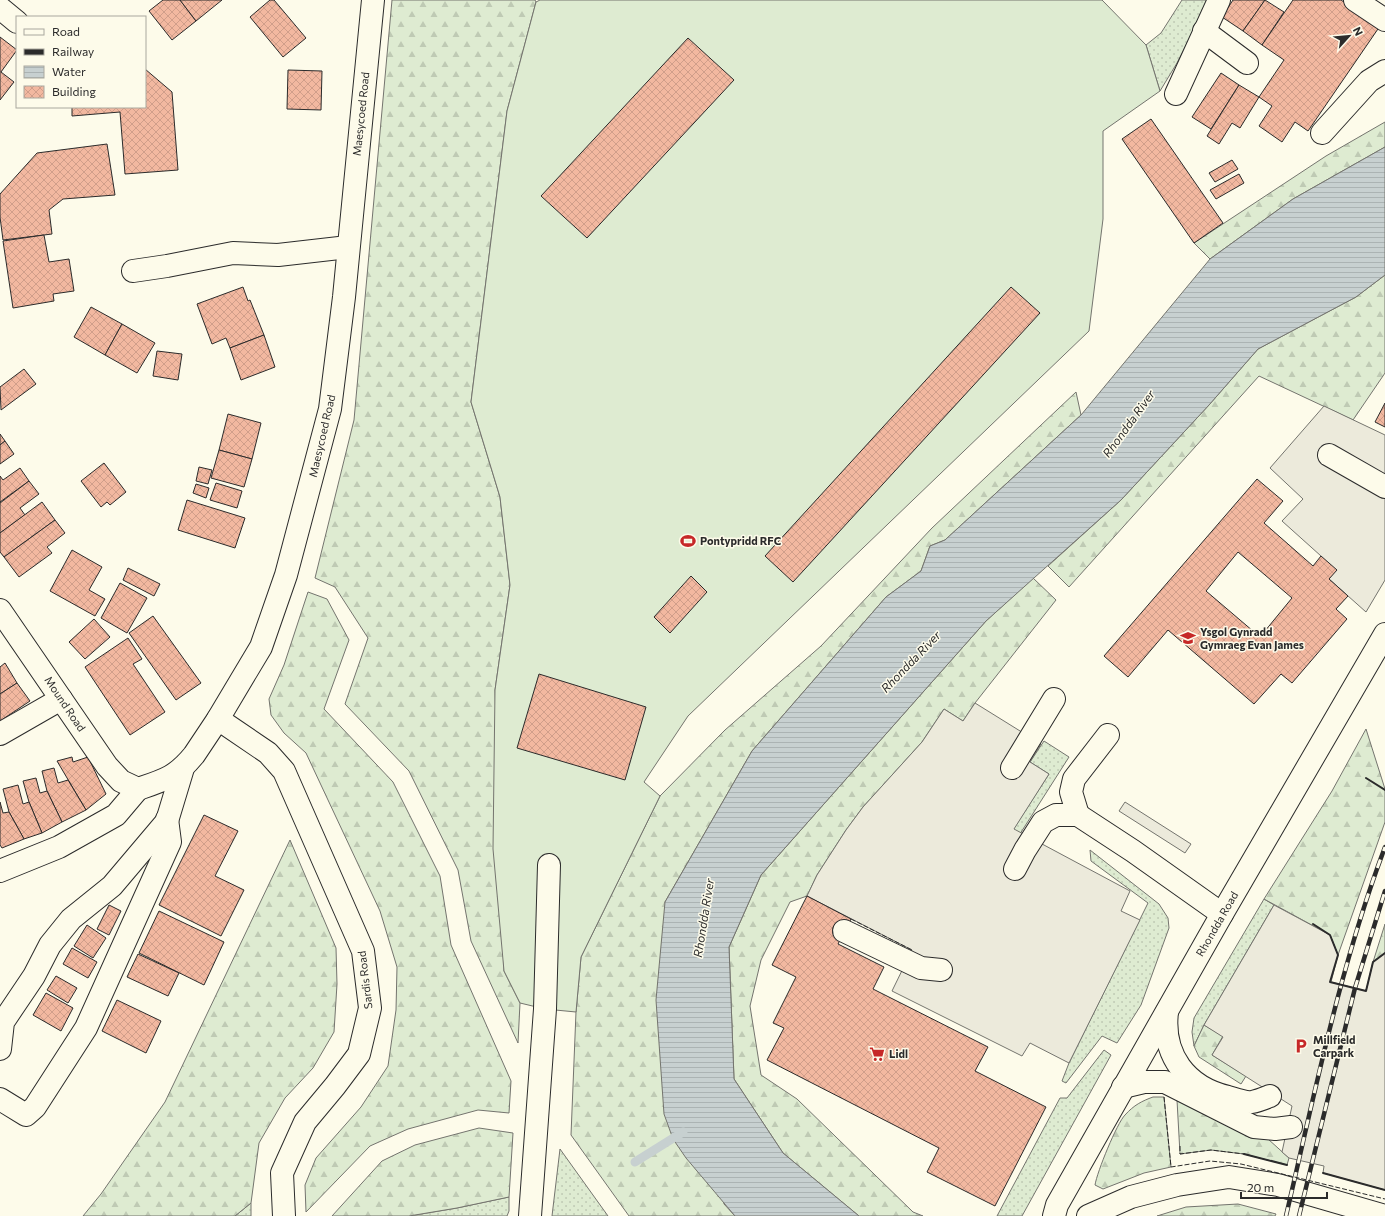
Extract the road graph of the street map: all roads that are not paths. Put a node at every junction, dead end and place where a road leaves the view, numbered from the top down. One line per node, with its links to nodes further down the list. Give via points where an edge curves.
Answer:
1 (372, 0): 12 (street, Maesycoed Road)
2 (1219, 0): 7 (street)
3 (1355, 0): 5 (street)
4 (0, 8): 6 (street)
5 (1385, 20)
6 (16, 21)
7 (1204, 31): 8 (street); 10 (street)
8 (1247, 63)
9 (1385, 71): 11 (street, via 1369,80)
10 (1176, 94)
11 (1322, 133)
12 (348, 247): 13 (street, via 278,255 233,252); 20 (street, Maesycoed Road, via 330,409 301,523 261,647)
13 (133, 271)
14 (1329, 455): 15 (street)
15 (1385, 487)
16 (0, 610): 18 (street, Mound Road)
17 (1385, 634): 31 (street, Rhondda Road)
18 (61, 699): 21 (street); 25 (street, Mound Road, via 107,766 121,781)
19 (1054, 699): 24 (street)
20 (218, 719): 23 (street, Maesycoed Road); 40 (street, Sardis Road, via 268,753 284,771 363,951 370,1008 359,1054 305,1122 282,1174)
21 (0, 734)
22 (1108, 735): 26 (street, via 1074,779 1072,792)
23 (183, 768): 25 (street, Maesycoed Road, via 166,780); 27 (street)
24 (1012, 768)
25 (138, 789): 30 (street, via 116,815 59,847)
26 (1078, 815): 29 (street, via 1056,815 1043,822); 31 (street)
27 (167, 819): 35 (street, via 112,886 72,919 50,945 34,976 3,1022); 38 (street, via 170,842 86,1028 36,1107 26,1115)
28 (549, 865): 41 (street, via 545,1009)
29 (1015, 868)
30 (0, 872)
31 (1222, 914): 34 (street, Rhondda Road)
32 (844, 931): 33 (street, via 921,968)
33 (940, 970)
34 (1167, 1012): 36 (street, Rhondda Road); 37 (street, via 1165,1028 1174,1059 1184,1073 1214,1094 1252,1102)
35 (0, 1049)
36 (1123, 1086): 39 (street, via 1165,1082 1254,1127); 42 (street, Rhondda Road, via 1057,1205)
37 (1270, 1096)
38 (0, 1099)
39 (1291, 1127)
40 (284, 1216)
41 (530, 1216)
42 (1054, 1216)
43 (1088, 1216): 44 (street, via 1131,1198 1177,1185 1229,1177 1278,1185)
44 (1385, 1216)

